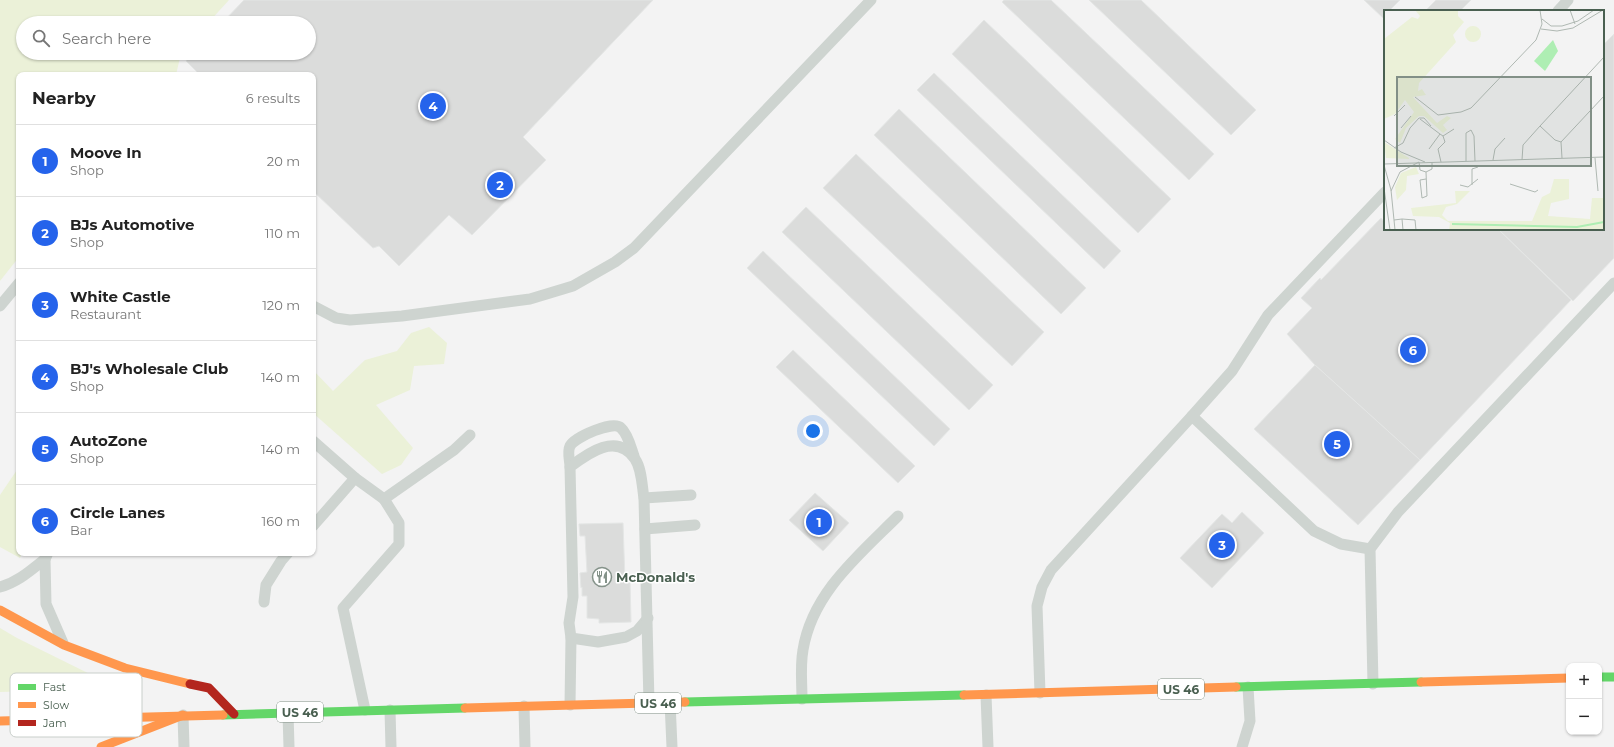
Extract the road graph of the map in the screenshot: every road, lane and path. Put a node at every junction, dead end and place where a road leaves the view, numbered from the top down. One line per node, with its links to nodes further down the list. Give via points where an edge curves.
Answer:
1 (871, 0): 8 (lane, via 634,248 591,277 573,286 530,299 402,316 350,320 336,318)
2 (1568, 0): 3 (lane)
3 (1559, 10)
4 (1384, 193): 9 (lane, via 1268,315 1232,371)
5 (1614, 283): 22 (lane, via 1398,512)
6 (16, 287): 7 (lane)
7 (0, 306)
8 (316, 308)
9 (1192, 416): 22 (lane, via 1314,532 1342,544); 36 (lane, via 1051,570 1042,587 1037,606)
10 (470, 435): 17 (lane, via 454,450)
11 (316, 444): 14 (lane)
12 (635, 459): 13 (lane, via 624,448 612,445 582,457); 13 (lane, via 625,432 621,427 609,425 570,445); 16 (lane)
13 (570, 467): 29 (lane, via 573,597 569,623)
14 (355, 478): 17 (lane); 19 (lane)
15 (691, 495): 16 (lane)
16 (644, 498): 21 (lane)
17 (384, 499): 43 (lane, via 399,522 399,544 343,608)
18 (898, 516): 38 (lane, via 841,573 819,606 803,652)
19 (316, 523)
20 (695, 525): 21 (lane)
21 (645, 529): 28 (lane)
22 (1370, 549): 34 (lane)
23 (47, 556): 25 (lane, via 27,574); 30 (lane, via 46,604)
24 (285, 556): 26 (lane, via 266,585)
25 (0, 587)
26 (264, 602)
27 (0, 610): 30 (main road)
28 (648, 618): 29 (lane, via 637,631 626,637 598,642); 40 (lane)
29 (571, 638): 41 (lane)
30 (64, 645): 46 (main road, via 125,668 209,688)
31 (1602, 677): 32 (main road)
32 (1614, 677)
33 (1566, 678): 34 (main road, US 46)
34 (1373, 684): 35 (main road, US 46)
35 (1248, 687): 36 (main road, US 46); 60 (lane, via 1250,721)
36 (1040, 693): 37 (main road, US 46)
37 (986, 695): 38 (main road, US 46); 59 (lane)
38 (802, 699): 39 (main road, US 46)
39 (670, 702): 40 (main road, US 46); 58 (lane)
40 (649, 703): 41 (main road, US 46)
41 (570, 705): 42 (main road, US 46)
42 (524, 706): 44 (main road, US 46); 57 (lane)
43 (365, 710): 44 (main road, US 46); 45 (main road, US 46)
44 (390, 710): 56 (lane)
45 (288, 713): 46 (main road, US 46); 55 (lane)
46 (234, 714): 47 (main road, US 46)
47 (183, 716): 48 (main road, US 46); 51 (main road); 54 (lane)
48 (142, 717)
49 (0, 721): 50 (main road, US 46)
50 (10, 721)
51 (142, 732)
52 (127, 737): 53 (main road)
53 (101, 747)
54 (184, 747)
55 (289, 747)
56 (391, 747)
57 (525, 747)
58 (672, 747)
59 (988, 747)
60 (1242, 747)

